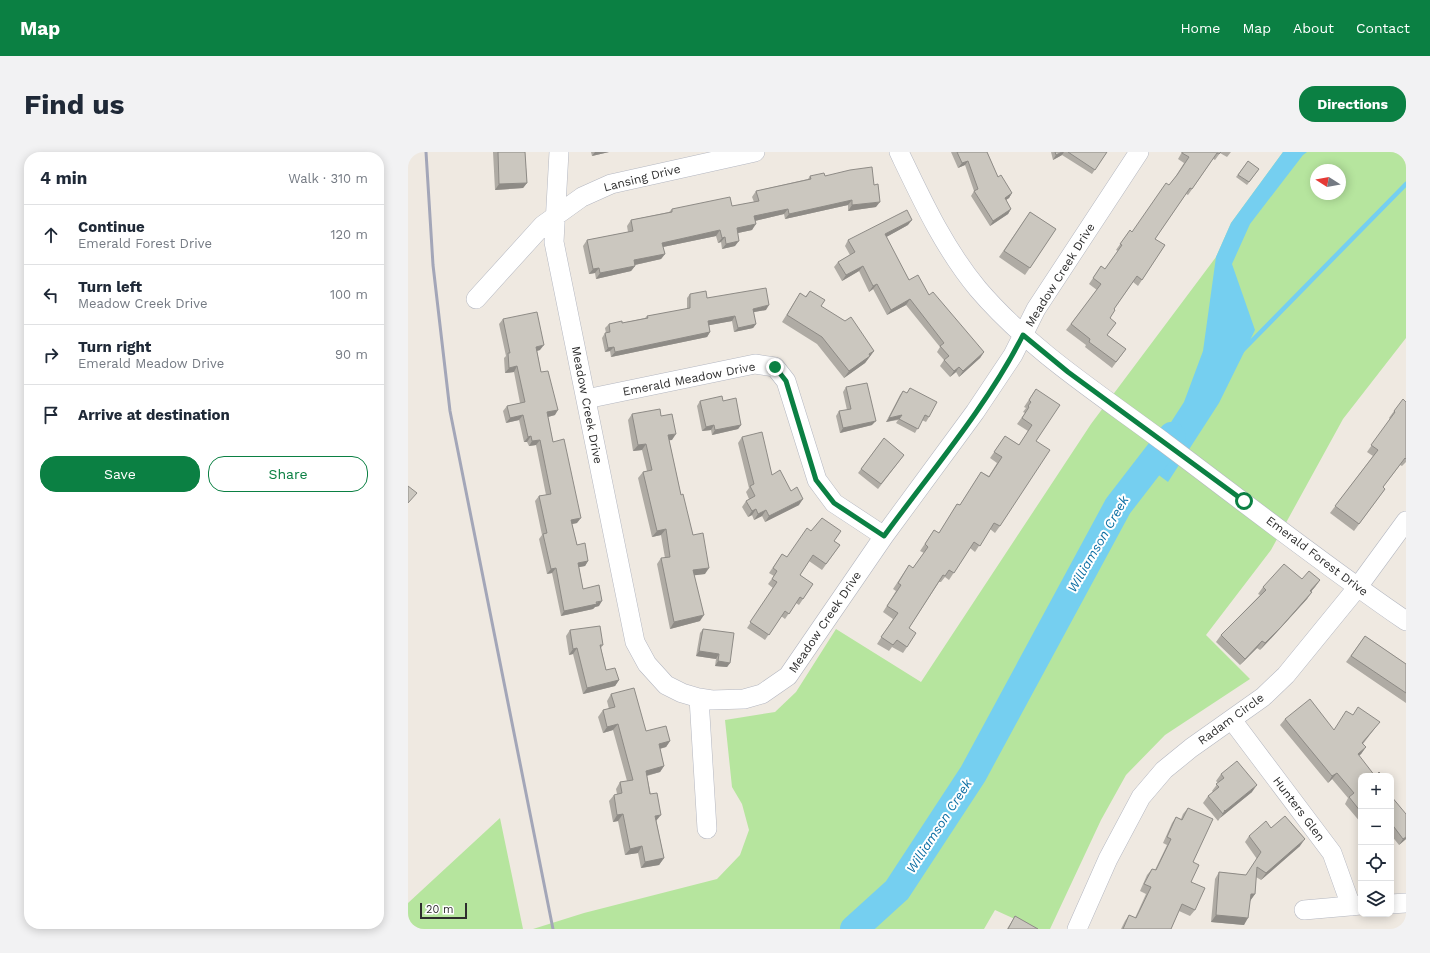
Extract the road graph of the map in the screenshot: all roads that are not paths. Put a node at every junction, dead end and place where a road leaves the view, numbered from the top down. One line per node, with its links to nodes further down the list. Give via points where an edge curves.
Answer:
1 (559, 152): 5 (street, Meadow Creek Drive)
2 (755, 152): 5 (street, Lansing Drive, via 611,184 582,197)
3 (899, 152): 7 (street, Emerald Forest Drive, via 938,232 978,288)
4 (1139, 152): 7 (street, Meadow Creek Drive, via 1036,309)
5 (556, 215): 6 (street, Lansing Drive, via 538,230); 8 (street, Meadow Creek Drive, via 554,242)
6 (476, 299)
7 (1023, 335): 10 (street, Meadow Creek Drive, via 1013,355 975,412); 11 (street, Emerald Forest Drive, via 1068,372 1244,501)
8 (586, 399): 10 (street, Emerald Meadow Drive, via 755,364 775,367 786,381 816,480 834,503); 13 (street, Meadow Creek Drive, via 635,642 647,664 666,685)
9 (1406, 521): 11 (street, Radam Circle)
10 (884, 536): 13 (street, Meadow Creek Drive, via 788,676 762,694 744,699)
11 (1357, 588): 12 (street, Emerald Forest Drive); 14 (street, Radam Circle, via 1286,675 1263,697)
12 (1406, 621)
13 (699, 698): 15 (street)
14 (1232, 720): 18 (street, Hunters Glen, via 1332,853); 20 (street, Radam Circle, via 1164,770 1141,797 1108,859)
15 (707, 829)
16 (1406, 903): 17 (street)
17 (1394, 904)
18 (1356, 905): 19 (street, Hunters Glen)
19 (1304, 910)
20 (1077, 929)

